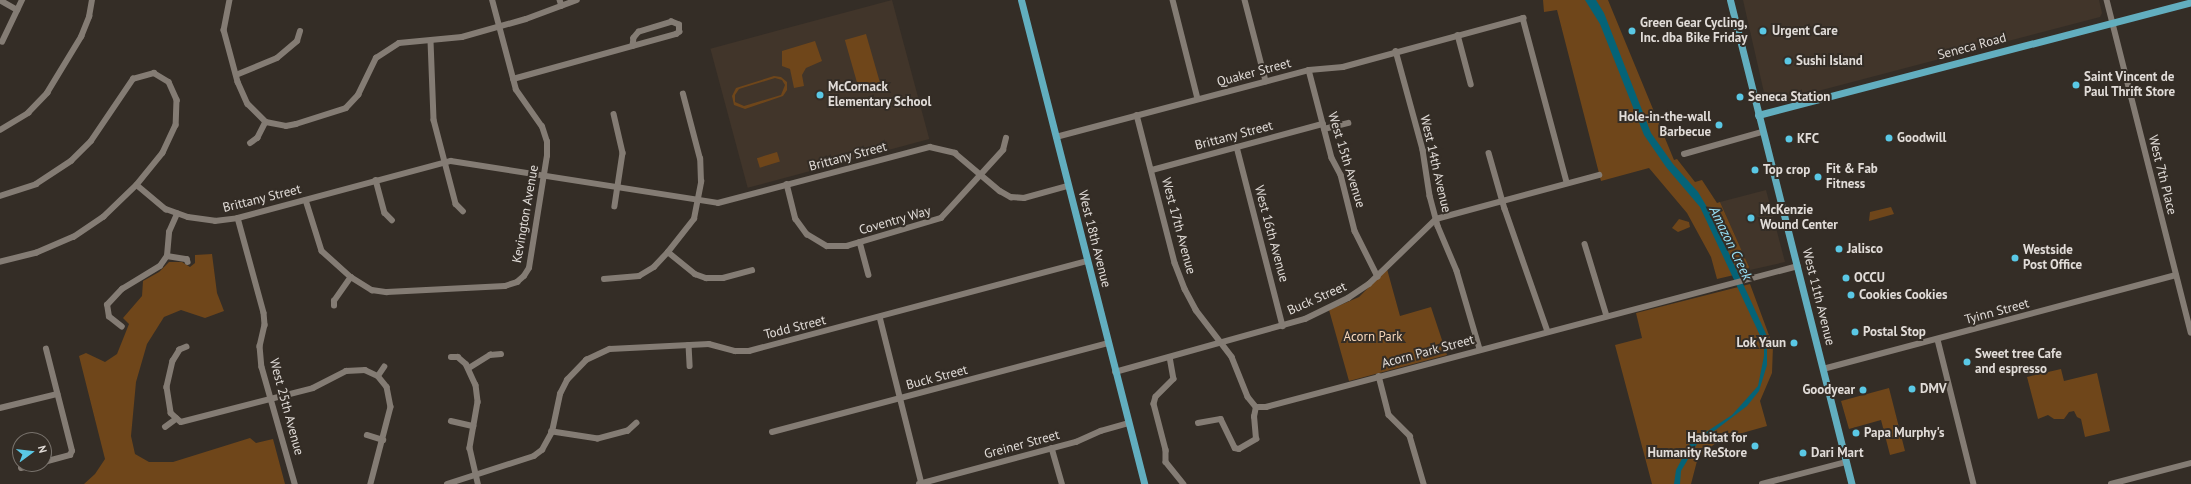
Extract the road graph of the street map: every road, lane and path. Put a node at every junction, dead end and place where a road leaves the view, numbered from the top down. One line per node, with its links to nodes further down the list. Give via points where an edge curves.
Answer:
1 (0, 0): 14 (street)
2 (22, 0): 14 (street)
3 (92, 0): 36 (street, via 82,37 47,93 28,113)
4 (230, 0): 24 (street, via 224,30)
5 (492, 0): 16 (street, Kevington Avenue)
6 (577, 0): 13 (street)
7 (1021, 0): 38 (main road, West 18th Avenue)
8 (1173, 0): 29 (street)
9 (1245, 0): 26 (street)
10 (1730, 0): 32 (main road, West 11th Avenue)
11 (2107, 0): 15 (street, West 7th Place)
12 (2191, 2): 15 (main road, Seneca Road)
13 (561, 3): 16 (street)
14 (17, 10): 20 (street)
15 (2113, 23): 32 (main road, Seneca Road); 75 (street, West 7th Place)
16 (500, 27): 19 (street, via 462,37); 25 (street, Kevington Avenue)
17 (300, 31): 24 (street, via 296,41 277,58)
18 (1458, 35): 22 (street, Quaker Street); 27 (street); 50 (street, Quaker Street, via 1523,18)
19 (431, 41): 33 (street, via 404,42 383,51 371,65 358,96 346,108 286,126); 44 (street, via 433,115)
20 (2, 42)
21 (633, 46): 21 (street, via 634,38 639,32 672,22 679,25 679,32 676,34); 25 (street)
22 (1396, 51): 23 (street, Quaker Street, via 1339,67); 63 (street, West 14th Avenue, via 1423,150)
23 (1309, 70): 26 (street, Quaker Street); 35 (street, West 15th Avenue)
24 (236, 75): 33 (street, via 248,104)
25 (513, 79): 47 (street, Kevington Avenue, via 521,100 545,134 548,150)
26 (1266, 81): 29 (street, Quaker Street)
27 (1471, 84)
28 (683, 94): 57 (street, via 701,165)
29 (1198, 99): 31 (street, Quaker Street)
30 (614, 114): 54 (street, via 623,153)
31 (1137, 115): 38 (street, Quaker Street); 45 (street, West 17th Avenue)
32 (1758, 115): 37 (main road, West 11th Avenue)
33 (266, 122): 40 (street, via 258,138)
34 (1348, 123): 35 (street, Brittany Street)
35 (1324, 127): 41 (street, Brittany Street); 77 (street, West 15th Avenue, via 1332,160 1341,175 1355,231)
36 (0, 130)
37 (1762, 132): 43 (street); 72 (main road, West 11th Avenue)
38 (1056, 136): 53 (main road, West 18th Avenue)
39 (1006, 138): 48 (street, Coventry Way, via 1005,148)
40 (251, 144)
41 (1237, 147): 45 (street, Brittany Street); 83 (street, West 16th Avenue)
42 (1489, 153): 58 (street)
43 (1684, 154)
44 (445, 162): 47 (street, Brittany Street, via 460,161); 49 (street, Brittany Street); 60 (street, via 456,204)
45 (1152, 170): 88 (street, West 17th Avenue, via 1185,289 1196,310)
46 (1599, 174): 50 (street, Buck Street)
47 (544, 175): 54 (street, Brittany Street); 76 (street, Kevington Avenue, via 529,268 517,282 505,286 382,291 367,287)
48 (982, 175): 51 (street, Brittany Street, via 955,153 930,147); 53 (street, Brittany Street, via 1005,194 1014,198); 65 (street, Coventry Way, via 942,218)
49 (376, 180): 56 (street, Brittany Street); 64 (street, via 385,213)
50 (1567, 182): 58 (street, Buck Street)
51 (787, 184): 57 (street, Brittany Street, via 727,202); 65 (street, Coventry Way, via 796,219 811,237 832,247)
52 (137, 185): 55 (street, via 170,142 176,125 177,106 172,86 158,74 141,76 128,85 100,128 71,161 36,184); 61 (street, Brittany Street, via 160,205); 70 (street, via 104,216 79,234 37,253)
53 (1068, 186): 69 (main road, West 18th Avenue)
54 (618, 187): 57 (street, Brittany Street); 59 (street)
55 (0, 196)
56 (306, 200): 62 (street, Brittany Street); 76 (street, Kevington Avenue, via 319,246)
57 (699, 200): 67 (street, via 692,222)
58 (1502, 200): 63 (street, Buck Street); 84 (street)
59 (615, 206)
60 (464, 211)
61 (177, 214): 62 (street, Brittany Street, via 215,221); 68 (street, via 170,228)
62 (238, 218): 105 (street, West 25th Avenue, via 264,313 265,325 260,356)
63 (1436, 219): 77 (street, Buck Street); 92 (street, West 14th Avenue, via 1457,271)
64 (392, 220)
65 (860, 242): 74 (street)
66 (1585, 244): 80 (street)
67 (668, 252): 73 (street, via 695,274 706,278 723,278); 78 (street, via 654,267 639,276)
68 (167, 256): 71 (street, via 187,259); 82 (street, via 160,266 122,289 110,301 106,309 108,315)
69 (1087, 261): 81 (street, Todd Street); 87 (main road, West 18th Avenue)
70 (0, 262)
71 (188, 262)
72 (1798, 266): 80 (street, Acorn Park Street); 99 (main road, West 11th Avenue)
73 (752, 270)
74 (869, 275)
75 (2176, 275): 85 (street, West 7th Place); 86 (street, Tyinn Street)
76 (351, 277): 79 (street, via 334,301)
77 (1378, 277): 83 (street, Buck Street, via 1348,298)
78 (604, 280)
79 (334, 306)
80 (1606, 316): 84 (street, Acorn Park Street)
81 (880, 317): 89 (street, Todd Street, via 749,350 735,351 709,344); 104 (street)
82 (122, 326)
83 (1283, 326): 88 (street, Buck Street)
84 (1548, 332): 92 (street, Acorn Park Street)
85 (2191, 333)
86 (1938, 340): 99 (street, Tyinn Street); 135 (street)
87 (1108, 343): 100 (main road, West 18th Avenue); 104 (street, Buck Street)
88 (1222, 343): 95 (street, Buck Street); 107 (street, West 17th Avenue, via 1235,363 1248,397)
89 (689, 344): 96 (street); 115 (street, Todd Street, via 620,347 586,360 564,385)
90 (187, 347): 108 (street, via 176,355 167,380 167,400)
91 (46, 349): 103 (street)
92 (1480, 349): 102 (street, Acorn Park Street)
93 (501, 354): 98 (street, via 490,355)
94 (451, 357): 98 (street, via 460,358)
95 (1170, 357): 100 (street, Buck Street); 131 (street, via 1174,379 1156,397 1154,404 1166,450 1166,462)
96 (690, 366)
97 (384, 367): 101 (street)
98 (469, 368): 113 (street, via 478,396)
99 (1823, 369): 121 (main road, West 11th Avenue)
100 (1115, 372): 111 (main road, West 18th Avenue)
101 (378, 376): 105 (street, via 365,370 350,370 318,386); 118 (street, via 387,387 391,402)
102 (1379, 376): 107 (street, Acorn Park Street, via 1266,407); 132 (street, via 1389,415 1410,436)
103 (57, 394): 106 (street); 120 (street, via 72,451 67,458)
104 (901, 399): 116 (street, Buck Street); 128 (street)
105 (271, 400): 108 (street, via 188,422); 124 (street, West 25th Avenue)
106 (0, 407)
107 (1256, 407): 112 (street, via 1256,435 1252,442 1236,449 1220,418)
108 (176, 419): 114 (street)
109 (452, 422): 113 (street)
110 (637, 423): 115 (street, via 628,431 598,439)
111 (1128, 423): 119 (street, Greiner Street); 130 (main road, West 18th Avenue)
112 (1198, 423)
113 (473, 426): 123 (street, via 470,454)
114 (165, 427)
115 (552, 432): 123 (street, Todd Street, via 548,443 538,454)
116 (772, 432)
117 (367, 435): 118 (street)
118 (383, 440): 125 (street)
119 (1052, 448): 128 (street, Greiner Street); 129 (street)
120 (52, 461)
121 (1846, 462): 133 (street); 134 (main road, West 11th Avenue)
122 (2191, 463): 136 (street)
123 (476, 475): 126 (street, Todd Street); 127 (street)
124 (295, 484)
125 (371, 484)
126 (447, 484)
127 (478, 484)
128 (921, 484)
129 (1062, 484)
130 (1144, 484)
131 (1184, 484)
132 (1424, 484)
133 (1762, 484)
134 (1852, 484)
135 (1974, 484)
136 (2111, 484)

